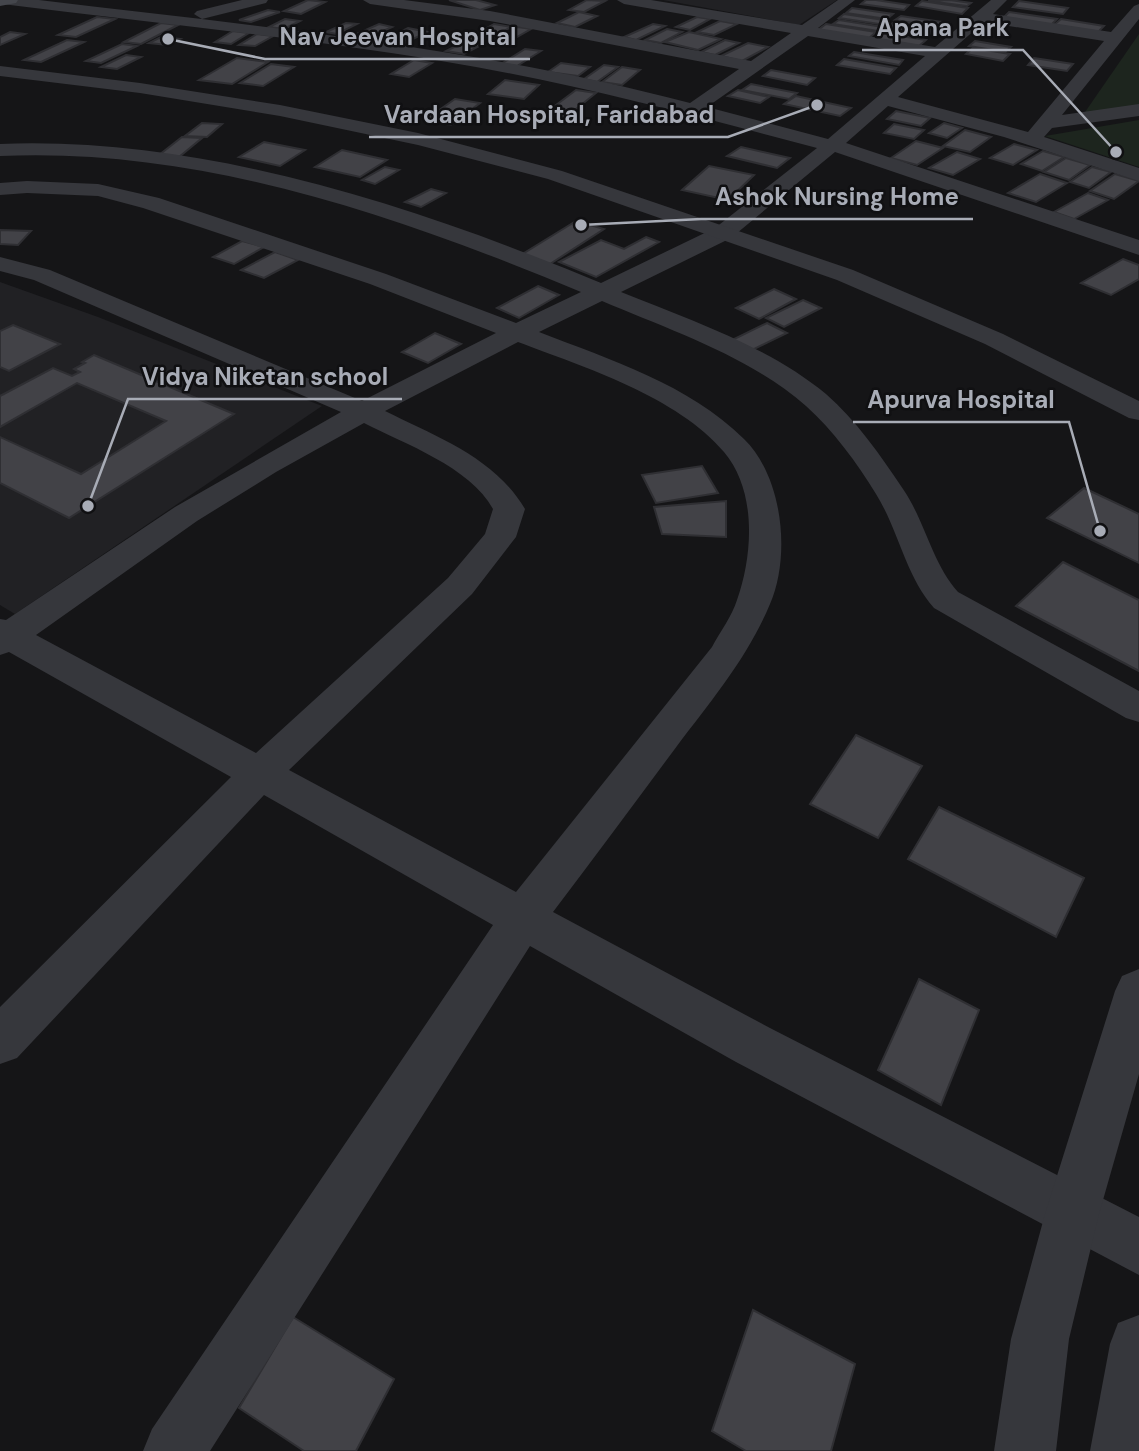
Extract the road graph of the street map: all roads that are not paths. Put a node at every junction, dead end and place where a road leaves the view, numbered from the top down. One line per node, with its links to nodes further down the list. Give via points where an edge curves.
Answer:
1 (261, 0): 11 (street)
2 (370, 0): 7 (street)
3 (624, 0): 13 (street)
4 (848, 0): 13 (street)
5 (1000, 0): 10 (street)
6 (5, 1): 11 (street)
7 (413, 2): 9 (street)
8 (1139, 9): 14 (street)
9 (490, 16): 12 (street); 19 (street)
10 (981, 17): 14 (street); 17 (street)
11 (176, 21): 16 (street)
12 (468, 28)
13 (804, 30): 17 (street); 19 (street)
14 (1116, 38): 24 (street)
15 (445, 41): 16 (street)
16 (423, 53): 22 (street)
17 (939, 53): 21 (street)
18 (0, 64): 30 (street, via 170,83 381,122 533,158)
19 (752, 66): 22 (street)
20 (0, 71): 30 (street, via 150,90 351,124 556,176)
21 (884, 99): 25 (street); 26 (street)
22 (693, 108): 26 (street)
23 (1139, 110): 24 (street)
24 (1047, 123): 25 (street)
25 (1032, 140): 28 (street)
26 (832, 145): 30 (street); 31 (street)
27 (0, 150): 33 (street, via 92,148 237,169 459,237)
28 (1139, 175)
29 (0, 189): 34 (street, via 98,190 151,203 365,274)
30 (730, 228): 33 (street); 35 (street, via 979,322); 37 (street, via 1036,359)
31 (1139, 248)
32 (0, 264): 36 (street, via 42,275)
33 (603, 291): 34 (street); 39 (street, via 753,360 818,402 898,504 923,566 946,600)
34 (516, 332): 36 (street); 41 (street, via 665,393 715,428 749,465 758,484 765,529 764,565 754,602 726,655)
35 (1139, 400)
36 (364, 412): 38 (street, via 186,514); 40 (street, via 484,477 509,509 506,523 486,558 460,586)
37 (1139, 412)
38 (3, 636): 40 (street)
39 (1139, 708)
40 (260, 773): 41 (street); 43 (street)
41 (522, 919): 44 (street); 47 (street)
42 (1139, 992): 44 (street)
43 (0, 1041)
44 (1072, 1214): 45 (street); 48 (street, via 1041,1339)
45 (1139, 1247)
46 (1139, 1344): 49 (street)
47 (174, 1451)
48 (1025, 1451)
49 (1121, 1451)

